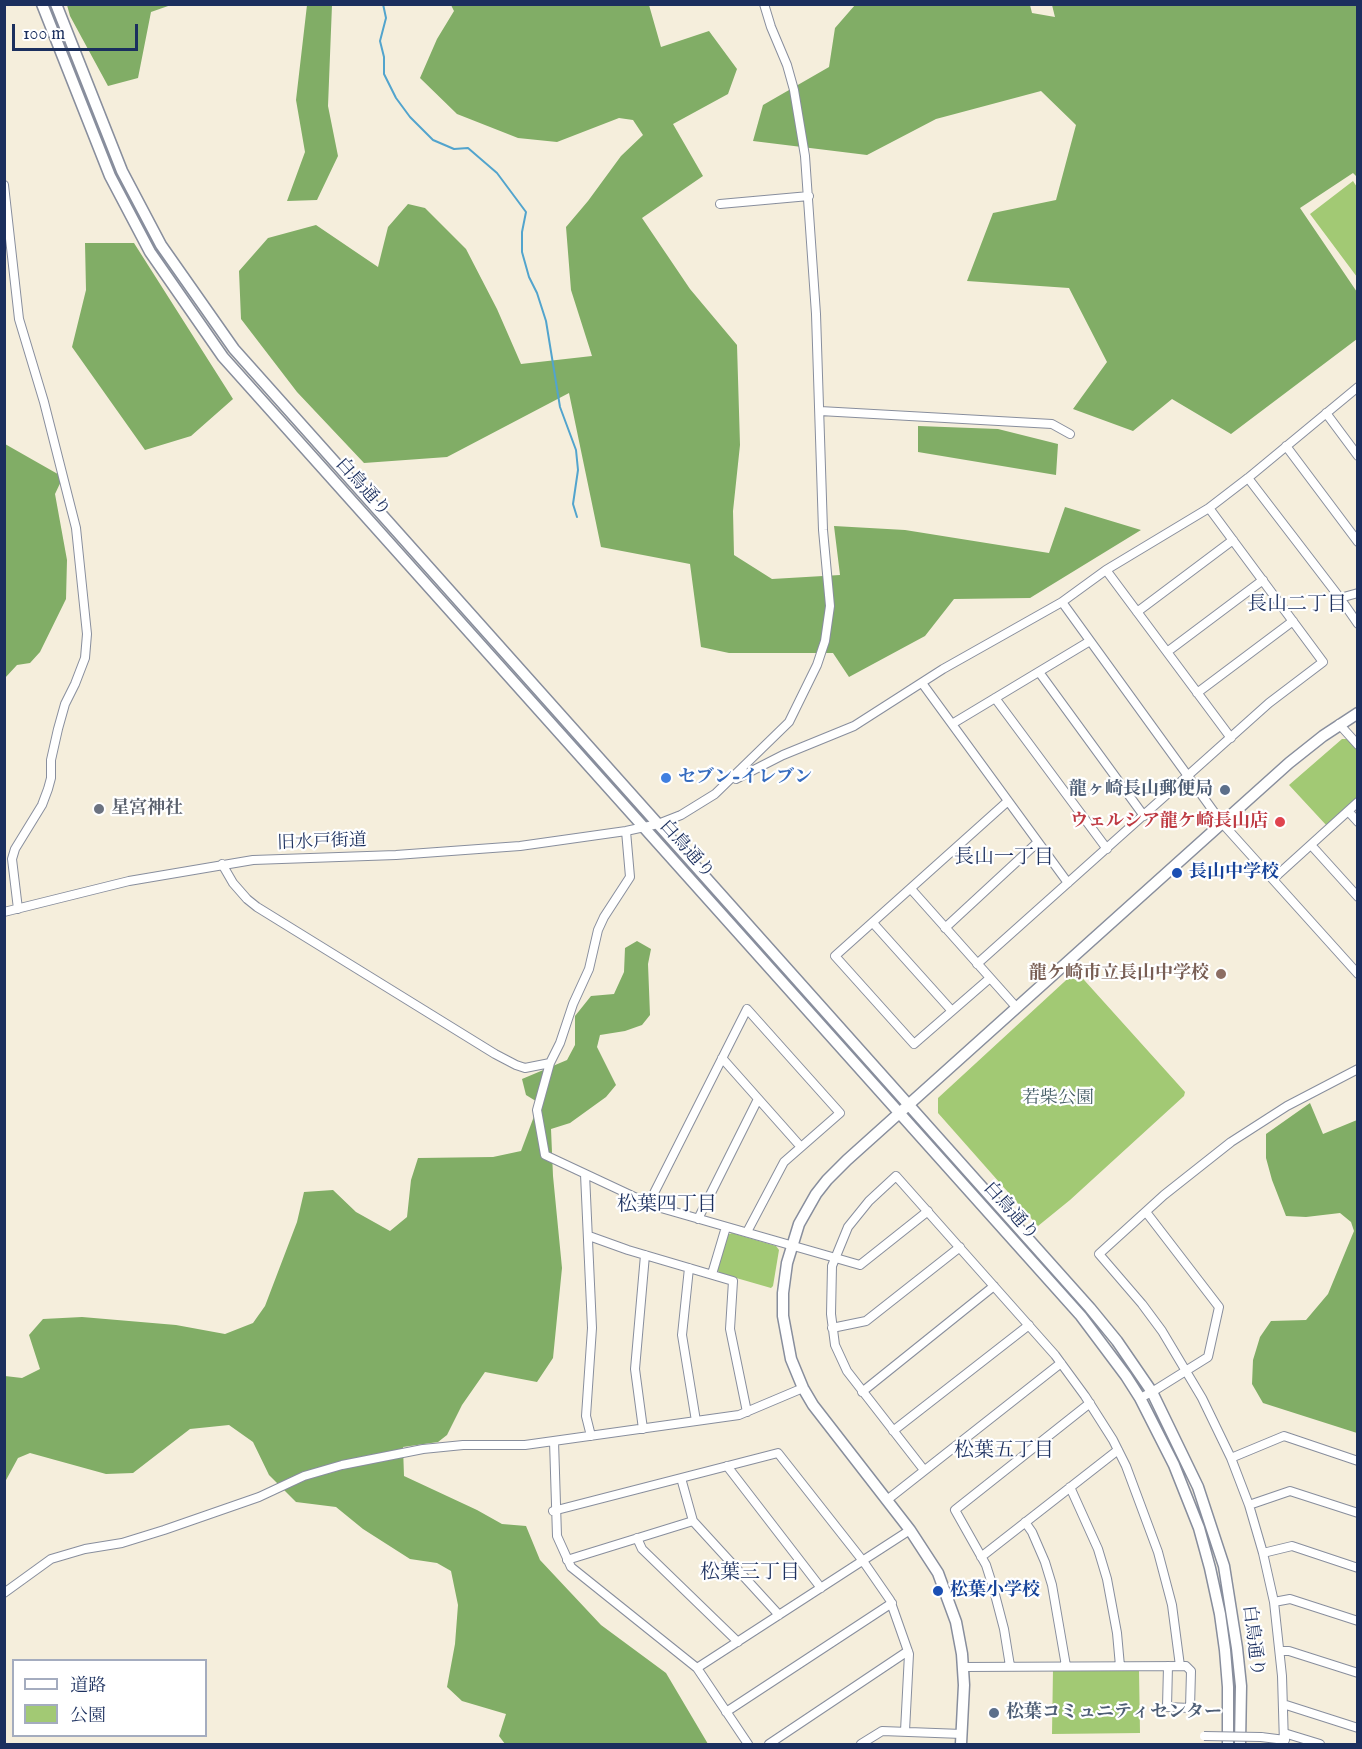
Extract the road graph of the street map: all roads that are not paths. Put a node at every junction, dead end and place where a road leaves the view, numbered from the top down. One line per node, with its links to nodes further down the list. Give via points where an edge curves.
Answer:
1 (42, 4): 45 (main road, 白鳥通り, via 110,176 150,252 223,357)
2 (56, 4): 44 (main road, 白鳥通り, via 122,171 161,245 234,349)
3 (764, 4): 5 (street, via 798,104)
4 (4, 185): 55 (street, via 19,319 76,528 87,634 85,657 58,729 48,789 12,859)
5 (809, 196): 6 (street); 8 (street)
6 (720, 204)
7 (1358, 387): 9 (street)
8 (819, 411): 10 (street, via 1052,424); 37 (street, via 822,530 830,606 825,641 789,722)
9 (1326, 413): 11 (street); 12 (street)
10 (1070, 434)
11 (1286, 446): 13 (street); 16 (street)
12 (1358, 456)
13 (1248, 478): 14 (street); 20 (street)
14 (1209, 508): 15 (street); 17 (street)
15 (1233, 540): 18 (street); 22 (street)
16 (1358, 542)
17 (1106, 570): 21 (street); 22 (street)
18 (1263, 580): 23 (street); 26 (street)
19 (1358, 593): 20 (street)
20 (1340, 598): 24 (street)
21 (1062, 602): 25 (street); 28 (street)
22 (1137, 612): 26 (street)
23 (1293, 621): 29 (street); 34 (street, via 1323,662)
24 (1358, 624)
25 (1090, 641): 27 (street); 36 (street)
26 (1167, 652): 29 (street)
27 (1039, 672): 30 (street); 41 (street)
28 (922, 683): 32 (street); 37 (street, via 854,726)
29 (1197, 693): 34 (street)
30 (995, 698): 32 (street); 49 (street)
31 (1358, 713): 33 (main road)
32 (952, 724): 38 (street)
33 (1339, 724): 35 (street); 43 (main road)
34 (1231, 738): 36 (street)
35 (1358, 745)
36 (1188, 777): 41 (street); 43 (street)
37 (729, 782): 44 (street, 旧水戸街道, via 715,794)
38 (1008, 801): 47 (street); 53 (street)
39 (1358, 802): 40 (street)
40 (1348, 811): 42 (street); 48 (street)
41 (1144, 816): 49 (street)
42 (1358, 822)
43 (1222, 823): 51 (street); 62 (main road)
44 (658, 824): 45 (street, 旧水戸街道); 68 (main road, 白鳥通り)
45 (644, 827): 46 (street, 旧水戸街道); 69 (main road, 白鳥通り)
46 (626, 831): 50 (street, 旧水戸街道, via 520,846); 65 (street, via 630,877 604,916 589,969)
47 (1038, 842): 52 (street); 58 (street)
48 (1311, 845): 51 (street); 54 (street)
49 (1107, 849): 52 (street)
50 (222, 864): 55 (street, 旧水戸街道, via 129,881); 65 (street, via 225,873 257,906 495,1054 525,1068)
51 (1273, 879): 60 (street)
52 (1068, 883): 59 (street)
53 (911, 889): 57 (street); 58 (street)
54 (1358, 897)
55 (18, 909): 56 (street, 旧水戸街道)
56 (4, 912)
57 (873, 923): 63 (street); 63 (street, via 836,956 914,1044)
58 (945, 928): 59 (street)
59 (977, 964): 61 (street)
60 (1358, 974)
61 (990, 978): 62 (street); 63 (street)
62 (1017, 1008): 68 (main road)
63 (952, 1011)
64 (722, 1058): 67 (street); 70 (street, via 747,1009 840,1113); 72 (street)
65 (550, 1063): 71 (street, via 537,1110 545,1155)
66 (1358, 1069): 74 (street, via 1287,1106 1231,1142)
67 (758, 1099): 70 (street); 75 (street)
68 (910, 1104): 69 (main road); 92 (main road, 白鳥通り, via 1090,1308)
69 (899, 1114): 79 (main road, via 827,1180 807,1207); 93 (main road, 白鳥通り, via 1081,1316)
70 (801, 1147): 77 (street, via 783,1162)
71 (585, 1174): 72 (street); 78 (street)
72 (649, 1203): 75 (street)
73 (928, 1211): 80 (street); 82 (street, via 860,1265); 82 (street, via 896,1176 855,1217)
74 (1146, 1212): 89 (street, via 1219,1307 1208,1357); 89 (street, via 1099,1254 1142,1304)
75 (698, 1218): 76 (street)
76 (726, 1227): 77 (street); 84 (street)
77 (747, 1233): 79 (street)
78 (589, 1236): 81 (street); 99 (street, via 592,1328 586,1416)
79 (791, 1245): 82 (street); 90 (main road, via 784,1279 783,1316 790,1359)
80 (960, 1247): 85 (street); 87 (street, via 866,1321)
81 (645, 1255): 83 (street); 97 (street, via 635,1369)
82 (834, 1258): 87 (street)
83 (689, 1268): 84 (street); 96 (street, via 682,1335)
84 (712, 1274): 95 (street, via 733,1281 730,1329)
85 (994, 1286): 86 (street); 91 (street)
86 (1029, 1325): 88 (street); 98 (street)
87 (832, 1328): 91 (street, via 840,1357)
88 (1061, 1363): 94 (street); 105 (street)
89 (1187, 1371): 92 (street); 102 (street)
90 (803, 1388): 95 (street); 108 (main road)
91 (862, 1392): 98 (street)
92 (1152, 1392): 93 (street); 149 (main road, 白鳥通り, via 1198,1487 1224,1566 1238,1648)
93 (1140, 1398): 148 (main road, 白鳥通り, via 1185,1491 1210,1568 1225,1650)
94 (1090, 1403): 101 (street); 117 (street, via 955,1510)
95 (747, 1412): 96 (street)
96 (696, 1421): 97 (street)
97 (644, 1429): 99 (street)
98 (893, 1431): 105 (street)
99 (591, 1436): 100 (street)
100 (554, 1441): 110 (street); 122 (street, via 453,1446 342,1465 153,1533 51,1559)
101 (1118, 1450): 107 (street); 134 (street, via 1164,1571)
102 (1232, 1458): 103 (street, via 1284,1436); 109 (street)
103 (1358, 1461)
104 (727, 1466): 106 (street); 119 (street, via 778,1453); 121 (street)
105 (924, 1470): 108 (street)
106 (681, 1478): 110 (street); 112 (street)
107 (1070, 1487): 113 (street); 132 (street, via 1107,1579)
108 (887, 1500): 114 (main road)
109 (1249, 1505): 111 (street, via 1290,1491); 116 (street)
110 (555, 1510): 118 (street, via 557,1536)
111 (1358, 1513)
112 (693, 1521): 115 (street); 125 (street)
113 (1025, 1522): 117 (street); 131 (street, via 1052,1585)
114 (910, 1530): 119 (street); 135 (main road, via 931,1560 951,1606)
115 (637, 1538): 118 (street); 127 (street, via 642,1549)
116 (1263, 1553): 120 (street, via 1292,1546); 123 (street)
117 (981, 1557): 130 (street, via 1001,1615)
118 (567, 1560): 136 (street)
119 (863, 1561): 121 (street); 124 (street)
120 (1358, 1568)
121 (821, 1588): 125 (street)
122 (4, 1593)
123 (1274, 1602): 126 (street, via 1290,1599); 129 (street)
124 (892, 1603): 128 (street); 139 (street)
125 (779, 1615): 127 (street)
126 (1358, 1621)
127 (738, 1642): 136 (street)
128 (908, 1651): 141 (street); 146 (street)
129 (1280, 1651): 137 (street); 138 (street)
130 (1010, 1666): 131 (street); 135 (street)
131 (1066, 1666): 132 (street)
132 (1120, 1666): 133 (street)
133 (1168, 1666): 134 (street); 134 (street, via 1167,1707 1190,1708 1191,1671)
134 (1180, 1666)
135 (963, 1667): 143 (main road)
136 (697, 1668): 139 (street)
137 (1358, 1673)
138 (1283, 1704): 140 (street); 144 (street)
139 (726, 1712): 145 (street)
140 (1358, 1728)
141 (905, 1731): 143 (street); 147 (street, via 882,1731)
142 (1204, 1736): 144 (street, bridge)
143 (961, 1739)
144 (1284, 1739): 150 (street)
145 (748, 1744)
146 (769, 1744)
147 (861, 1744)
148 (1228, 1744)
149 (1240, 1744)
150 (1320, 1744)

